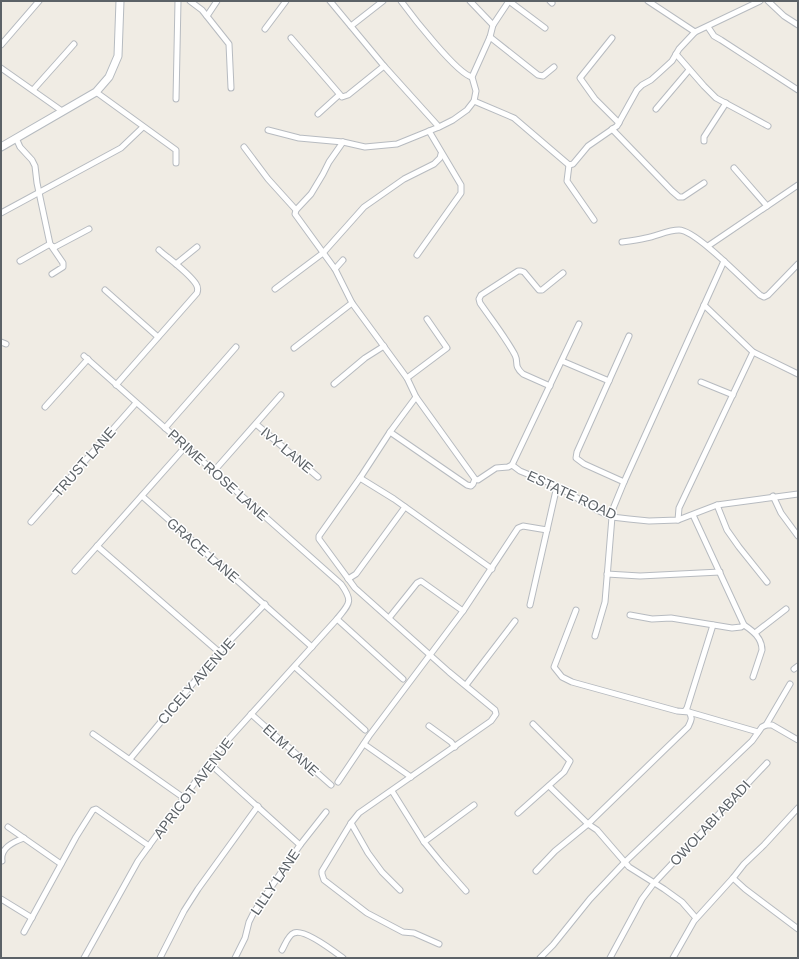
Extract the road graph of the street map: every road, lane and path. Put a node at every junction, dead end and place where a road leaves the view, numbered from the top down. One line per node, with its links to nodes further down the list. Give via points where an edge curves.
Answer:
1 (39, 1): 27 (street)
2 (120, 1): 37 (street, via 118,56 109,77)
3 (178, 1): 39 (street)
4 (190, 1): 15 (street)
5 (217, 1): 15 (street)
6 (286, 1): 21 (street)
7 (330, 1): 18 (street)
8 (383, 1): 18 (street)
9 (401, 1): 33 (street, via 445,54)
10 (470, 1): 16 (street)
11 (509, 1): 16 (street); 20 (street)
12 (648, 1): 22 (street)
13 (760, 1): 19 (street)
14 (768, 1): 17 (street)
15 (207, 16): 34 (street, via 229,44)
16 (493, 25): 23 (street)
17 (798, 25)
18 (351, 26): 29 (street)
19 (708, 27): 22 (street); 36 (street, via 714,36)
20 (545, 28)
21 (264, 29)
22 (695, 32): 28 (street)
23 (490, 37): 30 (street, via 538,75 543,76); 33 (street)
24 (290, 38): 38 (street)
25 (612, 38): 45 (street, via 580,78 595,99)
26 (74, 44): 35 (street)
27 (1, 45)
28 (676, 54): 32 (street); 45 (street, via 660,72 637,90)
29 (384, 66): 38 (street, via 345,97); 48 (street)
30 (554, 67)
31 (1, 68): 35 (street)
32 (689, 70): 41 (street, via 716,98); 42 (street)
33 (472, 77): 40 (street, via 476,92)
34 (231, 88)
35 (33, 90): 43 (street)
36 (798, 90)
37 (96, 92): 43 (street); 47 (street)
38 (339, 95): 44 (street)
39 (176, 99)
40 (474, 101): 48 (street, via 453,120); 59 (street, via 514,118)
41 (726, 103): 46 (street); 54 (street, via 704,137)
42 (656, 109)
43 (62, 111): 52 (street)
44 (318, 114)
45 (619, 123): 49 (street)
46 (768, 126)
47 (143, 127): 58 (street, via 176,150); 63 (street, via 121,148)
48 (439, 127): 51 (street)
49 (612, 129): 59 (street, via 588,146 573,164); 61 (street, via 679,196 684,197)
50 (268, 130): 53 (street, via 299,138)
51 (429, 131): 53 (street, via 397,144 365,147); 57 (street)
52 (16, 138): 55 (street); 63 (street, via 35,166)
53 (343, 142): 65 (street, via 328,162 311,194)
54 (704, 142)
55 (1, 147)
56 (244, 147): 65 (street)
57 (441, 154): 74 (street, via 434,164 404,179 364,208); 75 (street, via 461,184 461,193)
58 (176, 163)
59 (569, 165): 67 (street, via 567,181)
60 (734, 168): 64 (street)
61 (704, 183)
62 (798, 185): 64 (street)
63 (39, 192): 66 (street); 70 (street)
64 (767, 206): 71 (street)
65 (296, 210): 74 (street, via 295,214)
66 (1, 213)
67 (594, 220)
68 (89, 229): 70 (street, via 55,247)
69 (622, 242): 71 (street, via 684,230)
70 (51, 245): 77 (street); 83 (street, via 64,265)
71 (708, 246): 78 (street)
72 (197, 247): 79 (street)
73 (158, 250): 79 (street)
74 (324, 253): 81 (street); 84 (street)
75 (416, 255)
76 (344, 260): 81 (street)
77 (20, 261)
78 (724, 261): 80 (street, via 764,297); 87 (street)
79 (176, 264): 91 (street, via 196,283 197,293)
80 (798, 264)
81 (335, 269): 86 (street)
82 (563, 273): 105 (street, via 542,290 536,288 524,272 518,271 481,295 479,299 515,355 519,371)
83 (52, 274)
84 (275, 289)
85 (105, 290): 91 (street)
86 (352, 303): 94 (street); 96 (street)
87 (704, 305): 97 (street); 120 (street)
88 (427, 318): 100 (street, via 447,348)
89 (579, 324): 98 (street)
90 (629, 336): 101 (street)
91 (158, 337): 104 (street)
92 (1, 342): 93 (street)
93 (6, 344)
94 (384, 346): 100 (street); 103 (street)
95 (236, 347): 112 (street)
96 (294, 348)
97 (753, 352): 99 (street); 107 (street)
98 (562, 361): 101 (street); 105 (street)
99 (798, 374)
100 (407, 378): 108 (street)
101 (609, 381): 120 (street, via 576,458)
102 (701, 382): 107 (street)
103 (334, 384)
104 (116, 385): 109 (street, PRIME ROSE LANE); 110 (street, PRIME ROSE LANE, via 86,358)
105 (550, 386): 115 (street)
106 (281, 395): 111 (street)
107 (732, 395): 129 (street, via 679,508)
108 (416, 397): 113 (street); 119 (street)
109 (136, 403): 112 (street, PRIME ROSE LANE); 130 (street, TRUST LANE)
110 (45, 407)
111 (256, 424): 116 (street); 117 (street, IVY LANE)
112 (165, 428): 114 (street, PRIME ROSE LANE)
113 (390, 432): 118 (street); 119 (street, via 467,485 471,486)
114 (186, 446): 116 (street, PRIME ROSE LANE); 123 (street)
115 (512, 465): 119 (street, via 496,468 478,480); 121 (street, ESTATE ROAD, via 520,471)
116 (214, 471): 140 (street, PRIME ROSE LANE, via 342,584)
117 (318, 476)
118 (360, 478): 126 (street); 138 (street, via 319,536)
119 (475, 479)
120 (624, 482): 128 (street)
121 (557, 486): 128 (street, ESTATE ROAD); 131 (street)
122 (798, 494): 124 (street, ESTATE ROAD)
123 (142, 496): 133 (street); 141 (street, GRACE LANE)
124 (773, 496): 125 (street, ESTATE ROAD); 132 (street)
125 (717, 505): 127 (street, ESTATE ROAD); 139 (street, via 727,530)
126 (405, 507): 134 (street); 138 (street, via 356,574)
127 (693, 515): 129 (street, ESTATE ROAD); 136 (street)
128 (611, 516): 129 (street, ESTATE ROAD, via 649,521); 137 (street)
129 (678, 520)
130 (31, 522)
131 (547, 530): 134 (street, via 523,526 518,528); 142 (street)
132 (798, 536)
133 (97, 546): 135 (street); 155 (street)
134 (492, 569): 145 (street)
135 (75, 571)
136 (720, 572): 137 (street, via 640,576); 151 (street)
137 (607, 574): 153 (street, via 605,602)
138 (348, 579): 147 (street)
139 (767, 582)
140 (349, 595): 148 (street, APRICOT AVENUE, via 348,605)
141 (265, 604): 154 (street, GRACE LANE); 155 (street, CICELY AVENUE)
142 (530, 605)
143 (786, 609): 152 (street)
144 (576, 610): 162 (street, via 554,667 562,677 572,682)
145 (463, 611): 147 (street, via 421,581); 156 (street)
146 (630, 616): 150 (street, via 671,618)
147 (389, 618): 156 (street)
148 (337, 619): 154 (street, APRICOT AVENUE); 159 (street)
149 (516, 621): 161 (street)
150 (713, 625): 151 (street, via 738,628); 162 (street)
151 (744, 625): 152 (street)
152 (755, 633): 158 (street, via 762,650)
153 (595, 636)
154 (312, 647): 157 (street, APRICOT AVENUE)
155 (219, 652): 173 (street, CICELY AVENUE)
156 (430, 656): 161 (street); 171 (street)
157 (295, 667): 163 (street, APRICOT AVENUE); 167 (street)
158 (753, 677)
159 (403, 678)
160 (790, 684): 165 (street)
161 (466, 686): 172 (street, via 495,710 496,714 491,721)
162 (687, 712): 168 (street); 188 (street, via 692,717 688,727)
163 (251, 714): 174 (street, APRICOT AVENUE); 178 (street, ELM LANE)
164 (533, 724): 179 (street, via 570,761 564,772)
165 (766, 725): 168 (street); 170 (street, via 772,725)
166 (430, 726): 172 (street)
167 (365, 730)
168 (758, 732): 195 (street, via 752,741)
169 (93, 734): 173 (street)
170 (798, 740)
171 (364, 744): 176 (street); 177 (street)
172 (455, 747): 176 (street)
173 (130, 759): 181 (street)
174 (209, 763): 181 (street, APRICOT AVENUE); 183 (street)
175 (768, 763): 199 (street, OWOLABI ABADI)
176 (411, 777): 180 (street)
177 (338, 782)
178 (331, 785)
179 (549, 786): 186 (street); 188 (street)
180 (392, 791): 187 (street, via 359,813); 191 (street)
181 (184, 798): 193 (street, APRICOT AVENUE)
182 (474, 805): 191 (street)
183 (258, 806): 192 (street); 210 (street, via 191,900)
184 (798, 808): 198 (street)
185 (326, 812): 192 (street, LILLY LANE)
186 (518, 813)
187 (351, 823): 200 (street, via 373,860); 207 (street, via 322,871 324,880 367,913 403,932 414,933)
188 (588, 824): 195 (street, via 597,830); 197 (street, via 555,851)
189 (8, 827): 190 (street)
190 (24, 838): 194 (street, via 3,851); 196 (street)
191 (424, 842): 201 (street)
192 (300, 845): 211 (street, LILLY LANE, via 254,912)
193 (150, 846): 196 (street, via 95,809); 209 (street, APRICOT AVENUE, via 128,878)
194 (2, 861)
195 (625, 862): 199 (street); 213 (street)
196 (61, 864): 203 (street)
197 (536, 871)
198 (733, 878): 204 (street); 205 (street)
199 (654, 883): 204 (street, via 682,902); 214 (street, OWOLABI ABADI, via 642,899)
200 (400, 890)
201 (466, 891)
202 (1, 899): 203 (street)
203 (32, 918): 206 (street)
204 (696, 918): 215 (street)
205 (798, 929)
206 (24, 932)
207 (439, 944)
208 (282, 950): 212 (street, via 293,933 300,932)
209 (84, 958)
210 (160, 958)
211 (235, 958)
212 (343, 958)
213 (540, 958)
214 (610, 958)
215 (673, 958)

